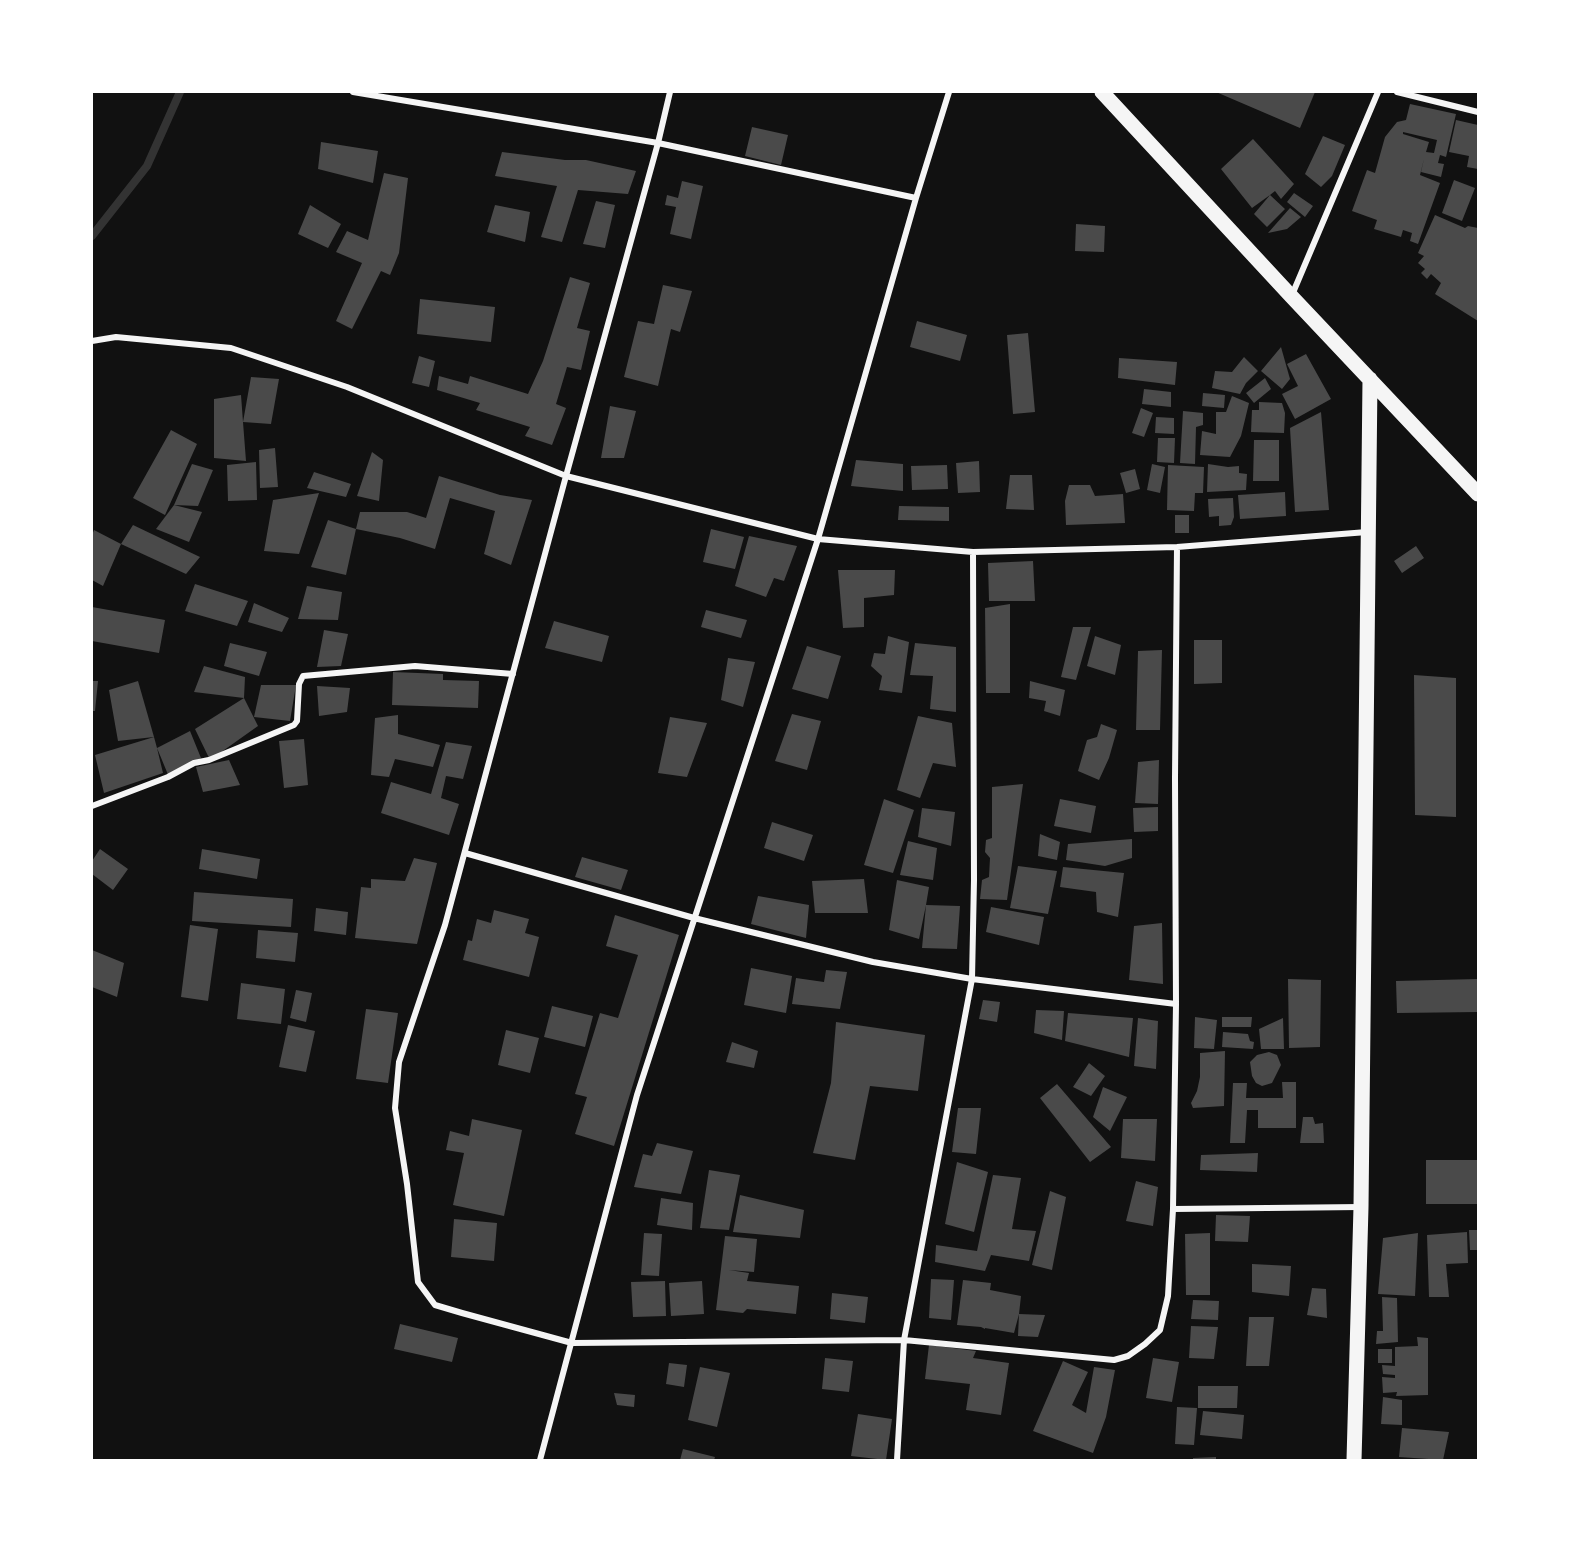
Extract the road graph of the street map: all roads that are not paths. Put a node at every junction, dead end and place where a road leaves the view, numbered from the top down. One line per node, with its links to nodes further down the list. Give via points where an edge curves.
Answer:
1 (353, 92): 8 (street)
2 (670, 92): 8 (street)
3 (949, 92): 9 (street)
4 (1102, 92): 10 (main road)
5 (1378, 92): 10 (street)
6 (1397, 92): 7 (street)
7 (1479, 112)
8 (658, 143): 9 (street); 13 (street)
9 (916, 198): 16 (street)
10 (1291, 296): 12 (main road)
11 (92, 340): 13 (street, via 116,337 231,348 347,387)
12 (1370, 379): 14 (main road); 15 (main road)
13 (566, 476): 16 (street); 19 (street)
14 (1479, 494)
15 (1367, 532): 17 (street); 25 (main road)
16 (818, 539): 18 (street); 22 (street)
17 (1177, 548): 18 (street); 24 (street)
18 (973, 552): 23 (street)
19 (513, 674): 20 (street, via 416,666 303,676 294,725); 21 (street)
20 (92, 806)
21 (465, 853): 22 (street); 28 (street, via 399,1062 395,1107 418,1282 435,1305)
22 (694, 918): 23 (street, via 873,962); 28 (street, via 637,1095)
23 (972, 979): 24 (street); 27 (street)
24 (1176, 1004): 26 (street)
25 (1361, 1207): 26 (street); 31 (main road)
26 (1173, 1209): 27 (street, via 1168,1296 1160,1330 1128,1356 1114,1360)
27 (904, 1340): 28 (street); 30 (street)
28 (572, 1342): 29 (street)
29 (540, 1461)
30 (897, 1461)
31 (1354, 1461)

